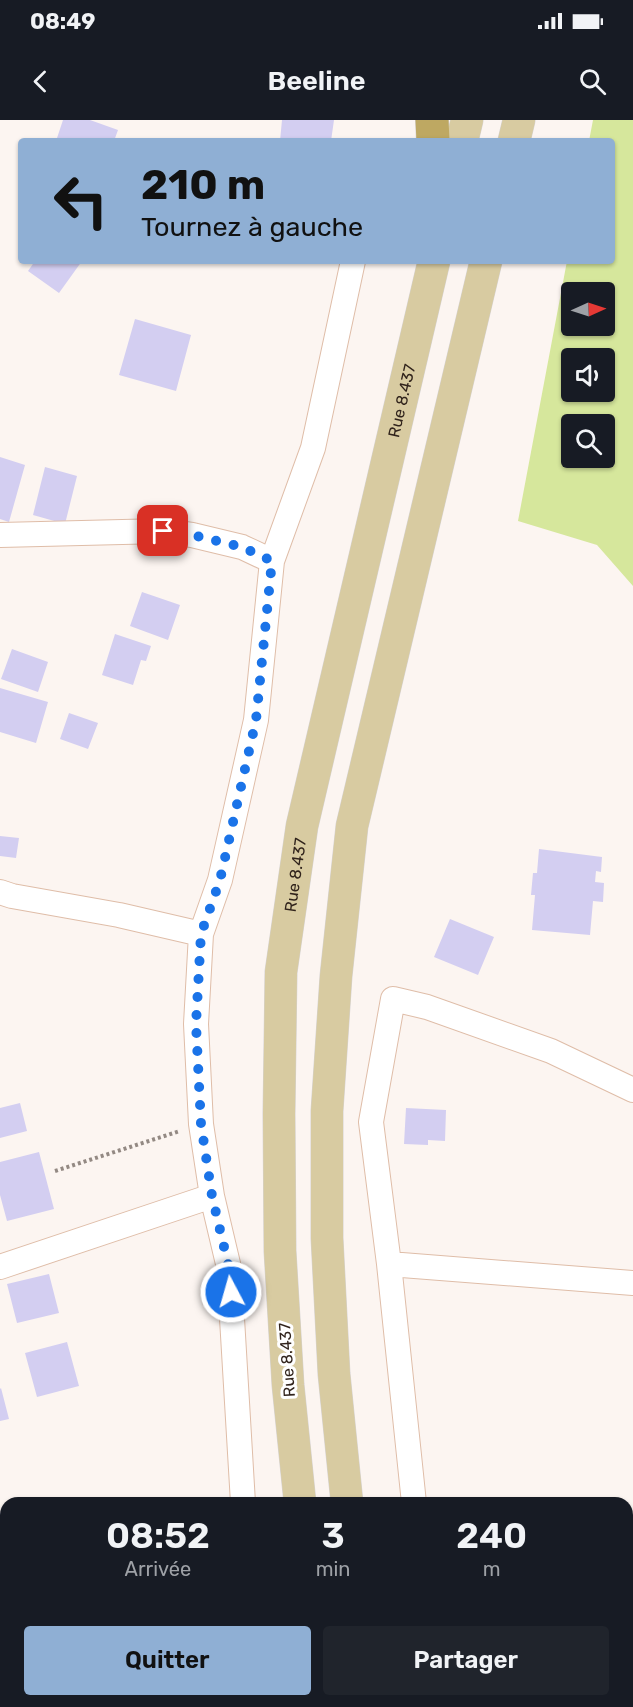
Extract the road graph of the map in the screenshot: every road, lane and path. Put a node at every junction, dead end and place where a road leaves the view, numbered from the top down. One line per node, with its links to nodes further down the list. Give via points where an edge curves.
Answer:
1 (432, 120): 4 (highway)
2 (467, 120): 5 (main road)
3 (519, 120): 6 (main road)
4 (433, 138)
5 (463, 138)
6 (515, 138)
7 (352, 264): 11 (street, via 313,448)
8 (433, 264): 22 (main road, Rue 8.437, via 302,826 281,972 280,1251)
9 (485, 264): 23 (main road, via 352,826 327,1111 327,1238 334,1374)
10 (0, 536): 11 (street, via 163,531 242,547)
11 (272, 561): 13 (street, via 256,720 220,880)
12 (0, 892): 13 (street)
13 (201, 934): 15 (street, via 196,1024)
14 (633, 1090): 18 (street, via 551,1050 393,999 371,1122)
15 (201, 1124): 16 (path); 17 (street)
16 (55, 1171)
17 (212, 1196): 19 (street); 21 (street, via 229,1268)
18 (389, 1264): 20 (street); 24 (street)
19 (0, 1267)
20 (633, 1283)
21 (243, 1497)
22 (299, 1497)
23 (346, 1497)
24 (413, 1497)

